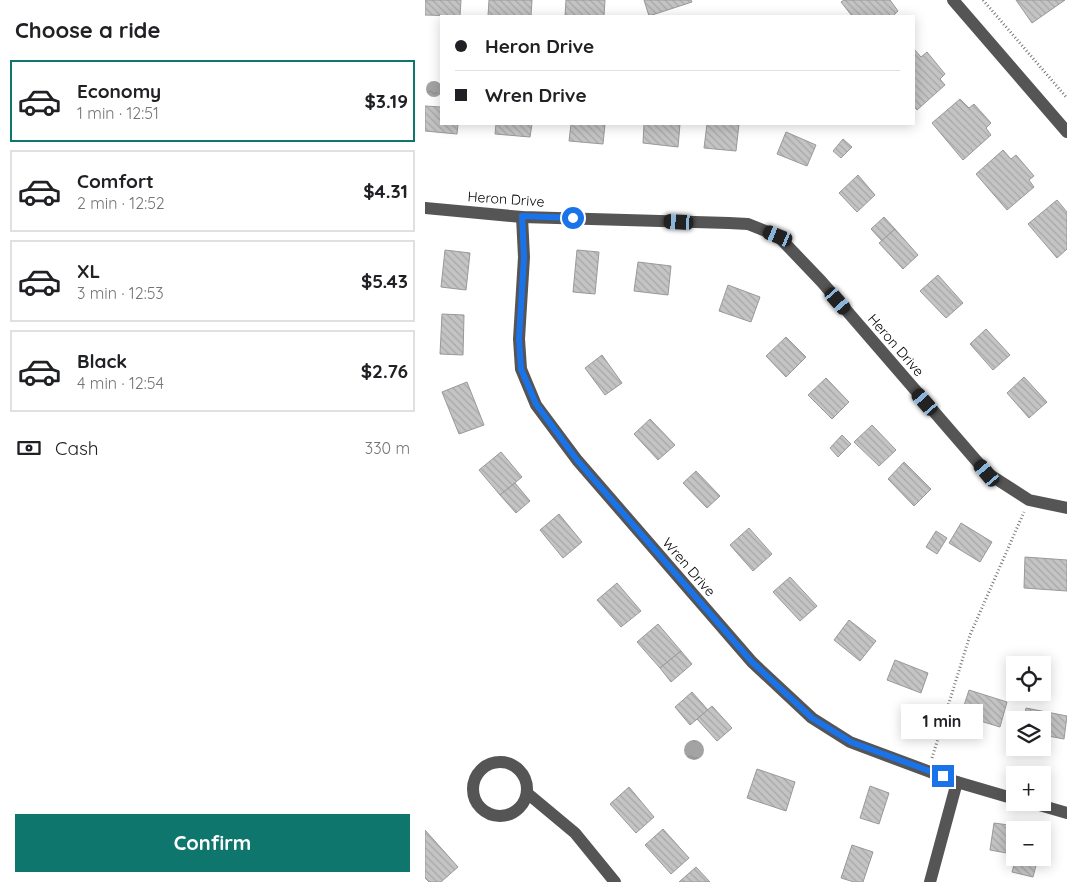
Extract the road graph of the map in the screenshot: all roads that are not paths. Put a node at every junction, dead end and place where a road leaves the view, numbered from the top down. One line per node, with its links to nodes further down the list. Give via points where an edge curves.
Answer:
1 (953, 0): 2 (street)
2 (1067, 132)
3 (425, 208): 4 (street, Heron Drive)
4 (522, 216): 5 (street, Heron Drive, via 747,224 778,236 987,473 1029,500); 6 (street, Wren Drive, via 521,369 536,404 577,460 752,662 812,718 851,742)
5 (1067, 508)
6 (957, 782): 8 (street, Wren Drive); 12 (street)
7 (527, 793): 7 (street, via 523,775 509,763 499,762 482,768 473,784 477,803 483,810 498,816 514,812); 11 (street, via 575,833)
8 (1006, 796)
9 (1051, 808): 10 (street)
10 (1067, 812)
11 (615, 882)
12 (930, 882)

